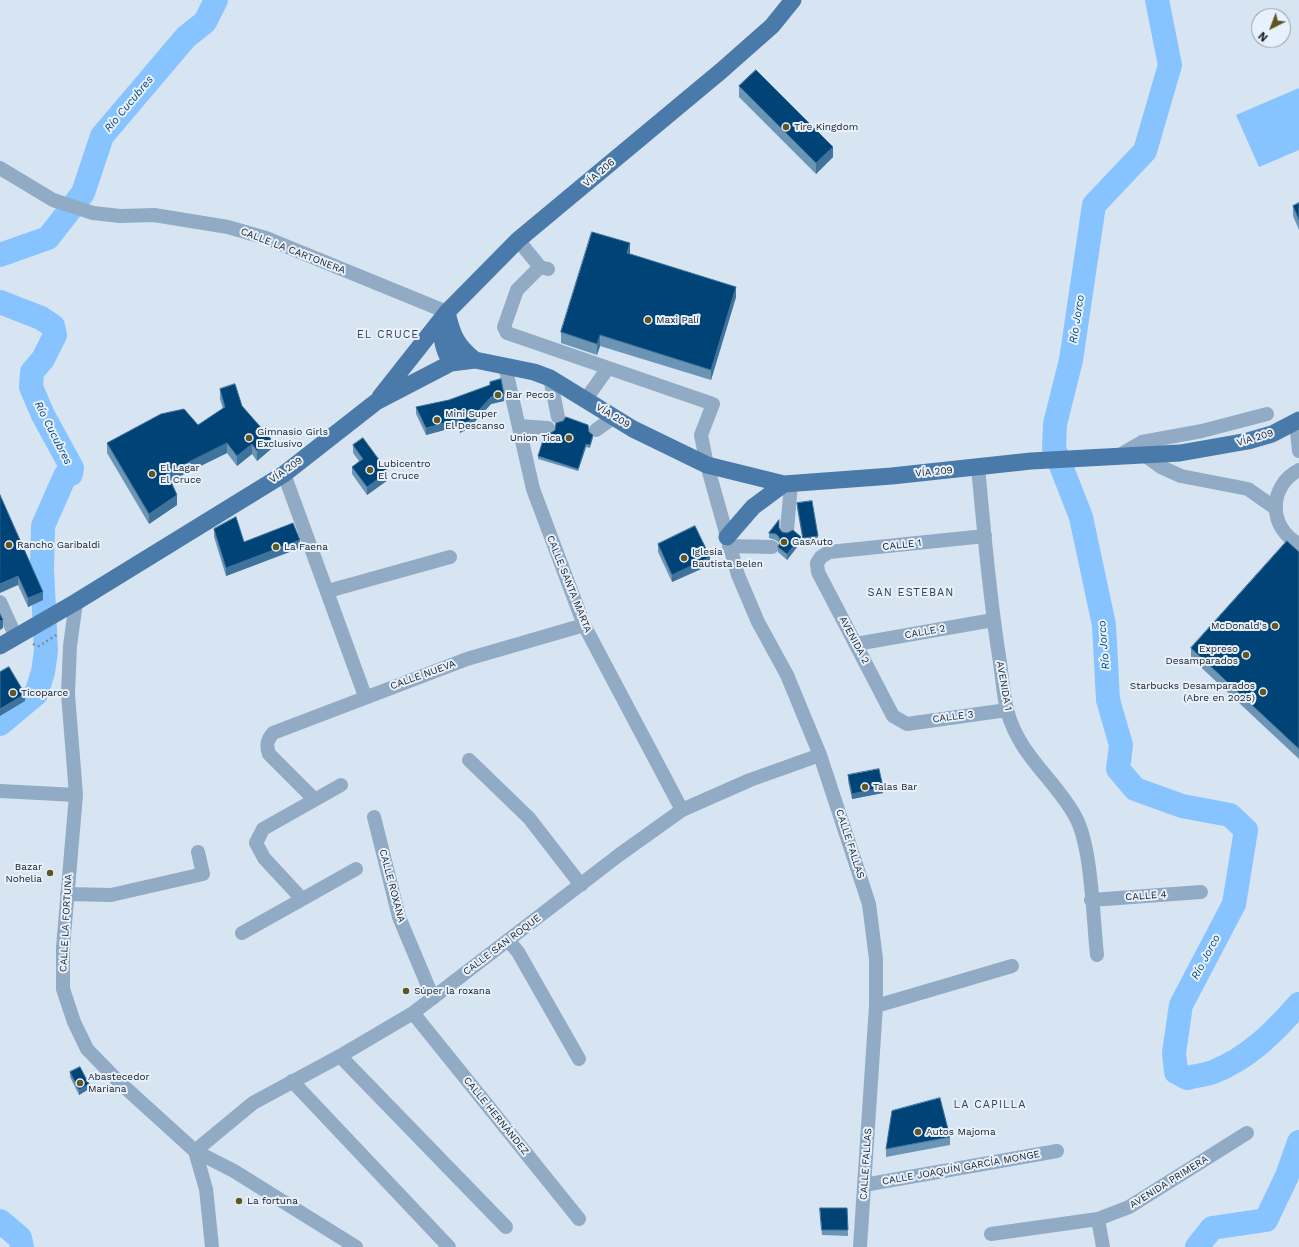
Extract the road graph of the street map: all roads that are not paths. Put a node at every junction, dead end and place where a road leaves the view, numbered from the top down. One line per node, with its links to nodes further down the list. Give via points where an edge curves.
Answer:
1 (793, 0): 3 (main road, VÍA 206, via 772,26 721,71)
2 (0, 168): 4 (street, CALLE LA CARTONERA, via 53,200 93,213 154,216 228,227 266,238)
3 (518, 240): 4 (main road, VÍA 206); 8 (street, via 544,268 517,290 504,327 507,333)
4 (448, 312): 5 (main road, via 455,339 463,351); 6 (main road, VÍA 206, via 442,338 444,351); 11 (main road)
5 (475, 360): 6 (main road, VÍA 209); 7 (main road, VÍA 209)
6 (451, 363): 11 (main road, VÍA 209)
7 (505, 366): 9 (main road, VÍA 209); 16 (street, CALLE SANTA MARTA)
8 (608, 368): 10 (street); 22 (street, CALLE FALLAS, via 713,404 701,435)
9 (550, 378): 10 (main road, VÍA 209); 13 (street)
10 (586, 399): 14 (main road, VÍA 209)
11 (376, 402): 25 (main road, VÍA 209)
12 (1267, 414): 21 (street, via 1202,431 1142,442)
13 (558, 417)
14 (614, 417): 18 (street); 22 (main road, VÍA 209)
15 (1297, 421): 19 (street); 20 (main road, VÍA 209, via 1272,434 1216,448 1180,453)
16 (519, 426): 17 (street); 39 (street, CALLE SANTA MARTA, via 533,489)
17 (548, 428)
18 (596, 430)
19 (1299, 452): 24 (street)
20 (1143, 454): 21 (main road, VÍA 209); 27 (street, via 1161,467 1181,476 1248,489)
21 (1118, 456): 23 (main road, VÍA 209, via 1031,461)
22 (707, 465): 26 (main road, VÍA 209); 30 (street, CALLE FALLAS)
23 (978, 468): 26 (main road, VÍA 209); 29 (street, AVENIDA 1)
24 (1298, 470): 27 (street, via 1281,486)
25 (284, 474): 35 (street); 37 (main road, VÍA 209)
26 (788, 484): 28 (street); 30 (main road, via 753,507)
27 (1275, 508): 31 (street, via 1277,521 1284,532)
28 (787, 530)
29 (985, 536): 34 (street, CALLE 1, via 829,552); 38 (street, AVENIDA 1)
30 (728, 541): 32 (street); 46 (street, CALLE FALLAS, via 738,575 758,622 787,675)
31 (1299, 544)
32 (772, 547)
33 (450, 557): 35 (street)
34 (821, 557): 41 (street, AVENIDA 2, via 817,564 818,572)
35 (328, 591): 43 (street)
36 (0, 602): 40 (street)
37 (71, 605): 40 (main road, VÍA 209); 50 (street, CALLE LA FORTUNA, via 68,694)
38 (993, 620): 41 (street, CALLE 2); 44 (street, AVENIDA 1)
39 (584, 624): 43 (street, CALLE NUEVA, via 467,659); 52 (street, CALLE SANTA MARTA)
40 (22, 633): 42 (main road, VÍA 209)
41 (856, 644): 45 (street, AVENIDA 2, via 893,716)
42 (0, 646)
43 (365, 696): 51 (street, CALLE NUEVA, via 273,733 269,738 266,746 269,754)
44 (1007, 710): 45 (street, CALLE 3, via 907,724); 60 (street, AVENIDA 1, via 1027,755 1076,818 1084,844)
45 (900, 721)
46 (820, 755): 52 (street, CALLE SAN ROQUE, via 750,780); 66 (street, CALLE FALLAS, via 869,904 876,959)
47 (469, 760): 56 (street, via 529,818)
48 (341, 785): 51 (street)
49 (0, 791): 50 (street)
50 (76, 795): 58 (street, CALLE LA FORTUNA)
51 (314, 799): 59 (street, via 263,829 256,843 264,858)
52 (682, 810): 56 (street, CALLE SAN ROQUE)
53 (374, 817): 65 (street, CALLE ROXANA, via 399,917)
54 (198, 852): 58 (street, via 203,874 111,894)
55 (356, 869): 59 (street)
56 (580, 885): 62 (street, CALLE SAN ROQUE)
57 (1201, 892): 60 (street, CALLE 4)
58 (67, 894): 72 (street, CALLE LA FORTUNA, via 63,989 77,1029 87,1049 119,1082)
59 (302, 899): 61 (street)
60 (1091, 900): 63 (street, AVENIDA 1)
61 (242, 933)
62 (508, 940): 65 (street, CALLE SAN ROQUE); 69 (street, via 518,952)
63 (1096, 955)
64 (1012, 966): 66 (street)
65 (432, 998): 67 (street, CALLE SAN ROQUE)
66 (876, 1006): 74 (street, CALLE FALLAS)
67 (413, 1013): 68 (street, CALLE SAN ROQUE); 75 (street, CALLE HERNÁNDEZ)
68 (340, 1056): 70 (street, CALLE SAN ROQUE); 77 (street)
69 (579, 1059)
70 (292, 1081): 72 (street, CALLE SAN ROQUE, via 253,1103); 81 (street)
71 (1247, 1133): 76 (street, AVENIDA PRIMERA, via 1129,1207)
72 (195, 1151): 79 (street, via 206,1189); 80 (street, CALLE LA FORTUNA, via 234,1171)
73 (1057, 1151): 74 (street, CALLE JOAQUÍN GARCÍA MONGE)
74 (864, 1185): 82 (street, CALLE FALLAS)
75 (579, 1219)
76 (1098, 1219): 78 (street, AVENIDA PRIMERA); 83 (street)
77 (506, 1227)
78 (991, 1234)
79 (212, 1247)
80 (356, 1247)
81 (449, 1247)
82 (860, 1247)
83 (1103, 1247)

